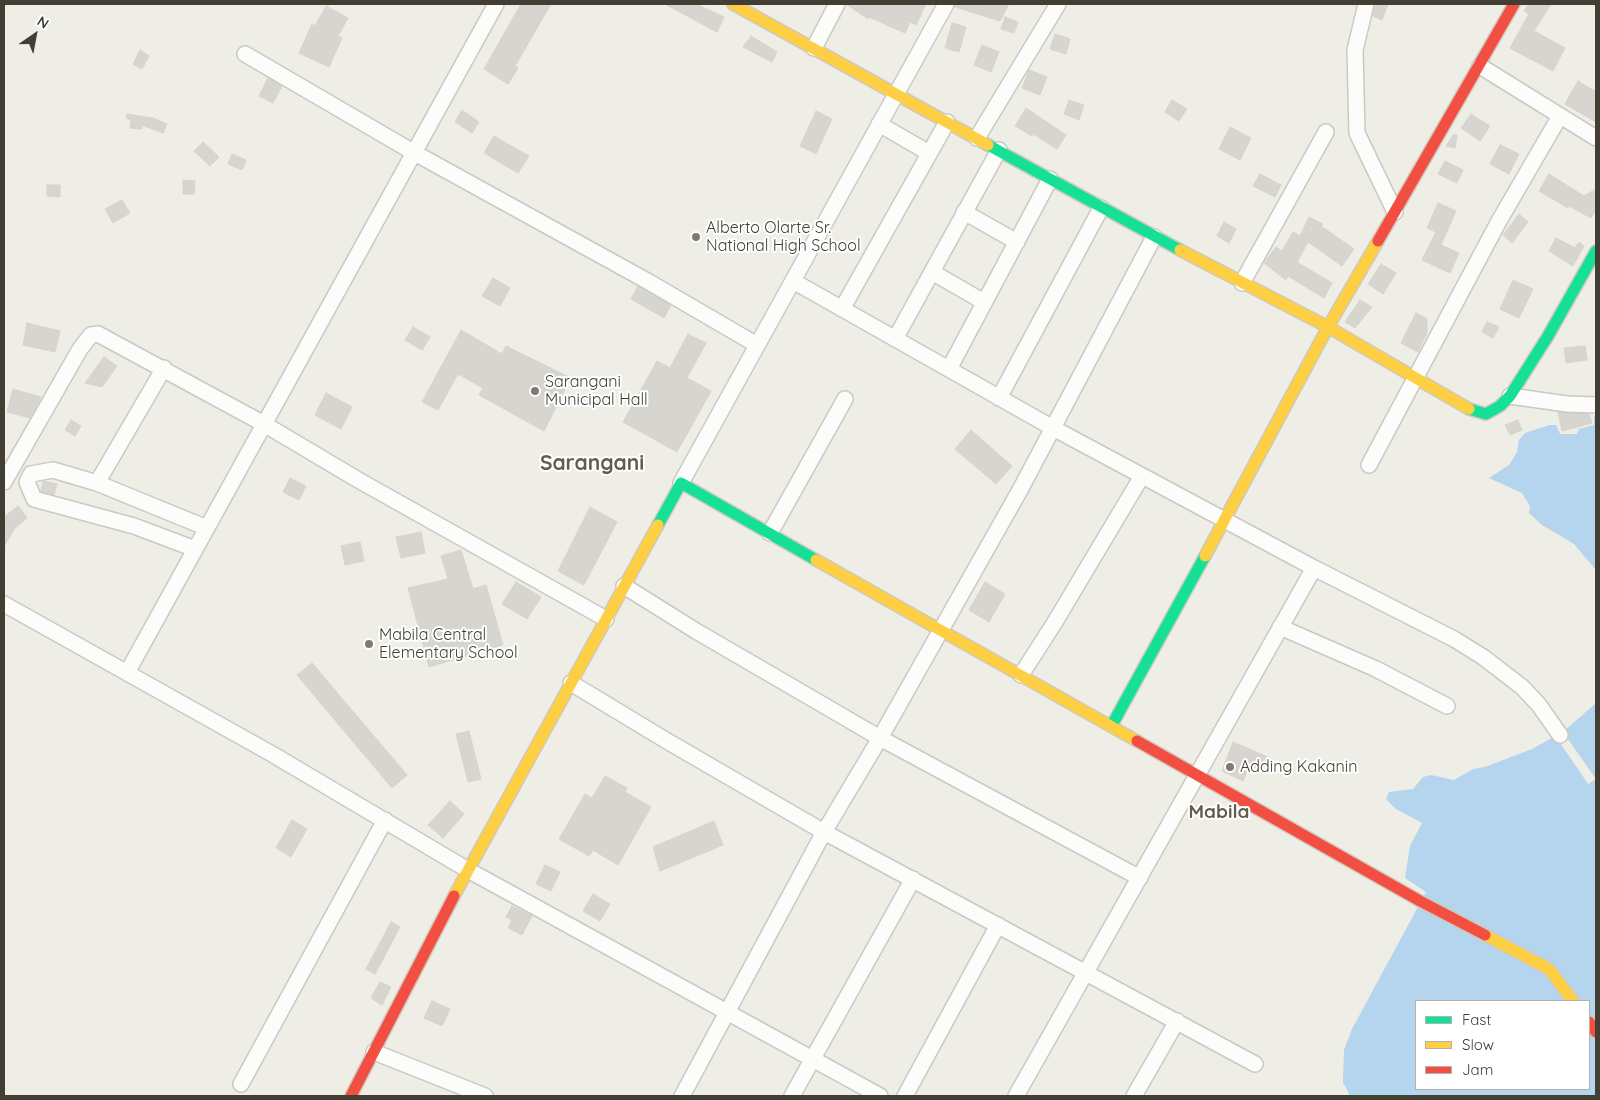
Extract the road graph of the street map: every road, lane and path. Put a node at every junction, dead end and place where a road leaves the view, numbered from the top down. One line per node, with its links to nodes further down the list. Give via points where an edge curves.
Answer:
1 (496, 4): 19 (street)
2 (733, 4): 8 (street)
3 (837, 4): 8 (street)
4 (946, 4): 11 (street)
5 (1058, 4): 16 (street)
6 (1366, 4): 24 (street, via 1355,50 1357,132)
7 (1514, 4): 10 (street)
8 (814, 48): 11 (street)
9 (245, 54): 19 (street)
10 (1480, 66): 12 (street); 24 (street)
11 (896, 93): 13 (street); 14 (street)
12 (1560, 116): 17 (street); 38 (street, via 1490,238)
13 (947, 122): 16 (street); 20 (street)
14 (879, 124): 20 (street); 29 (street)
15 (1326, 132): 30 (street)
16 (978, 138): 18 (street)
17 (1596, 138)
18 (999, 150): 21 (street); 23 (street)
19 (413, 152): 35 (street); 43 (street)
20 (930, 153): 32 (street)
21 (1050, 179): 22 (street); 26 (street)
22 (1101, 208): 25 (street); 41 (street)
23 (964, 212): 26 (street); 28 (street)
24 (1395, 212): 33 (street)
25 (1154, 237): 30 (street); 44 (street)
26 (1017, 242): 31 (street)
27 (1596, 251): 39 (street)
28 (932, 272): 31 (street); 34 (street)
29 (793, 281): 32 (street); 35 (street)
30 (1242, 283): 33 (street)
31 (984, 302): 37 (street)
32 (842, 309): 34 (street)
33 (1328, 327): 38 (street); 50 (street)
34 (895, 339): 37 (street)
35 (757, 345): 49 (street)
36 (164, 368): 43 (street); 47 (street, via 106,336 91,335 80,348); 48 (street)
37 (949, 369): 41 (street)
38 (1416, 378): 39 (street, via 1473,411 1486,414); 45 (street)
39 (1510, 396): 42 (street)
40 (845, 398): 52 (street)
41 (999, 398): 44 (street)
42 (1596, 405)
43 (264, 424): 51 (street); 57 (street)
44 (1053, 428): 46 (street); 59 (street)
45 (1369, 465)
46 (1142, 476): 50 (street); 61 (street)
47 (4, 482)
48 (97, 483): 51 (street); 53 (street, via 53,470 31,474 27,482 34,498 134,526)
49 (681, 483): 52 (street); 55 (street)
50 (1226, 520): 54 (street); 64 (street)
51 (207, 528): 53 (street)
52 (770, 533): 59 (street)
53 (195, 550): 60 (street)
54 (1314, 568): 58 (street); 65 (street, via 1483,657 1532,696)
55 (624, 586): 57 (street); 66 (street)
56 (4, 604): 60 (street)
57 (606, 619): 62 (street)
58 (1280, 627): 63 (street, via 1376,669); 67 (street)
59 (941, 630): 61 (street); 66 (street)
60 (128, 671): 68 (street)
61 (1021, 674): 64 (street)
62 (572, 682): 69 (street); 70 (street)
63 (1447, 706)
64 (1112, 726): 67 (street)
65 (1560, 735)
66 (880, 738): 69 (street); 71 (street)
67 (1198, 774): 71 (street); 75 (street, via 1420,901 1549,969)
68 (385, 820): 70 (street); 81 (street)
69 (824, 832): 72 (street); 76 (street)
70 (468, 870): 76 (street); 78 (street)
71 (1140, 878): 74 (street)
72 (913, 879): 73 (street); 79 (street)
73 (998, 925): 74 (street); 87 (street)
74 (1087, 972): 77 (street); 88 (street)
75 (1572, 1000)
76 (726, 1013): 79 (street); 84 (street)
77 (1177, 1021): 80 (street); 89 (street)
78 (374, 1052): 82 (street); 83 (street)
79 (812, 1059): 85 (street); 86 (street)
80 (1256, 1064)
81 (241, 1084)
82 (350, 1096)
83 (485, 1096)
84 (682, 1096)
85 (792, 1096)
86 (880, 1096)
87 (905, 1096)
88 (1016, 1096)
89 (1134, 1096)

